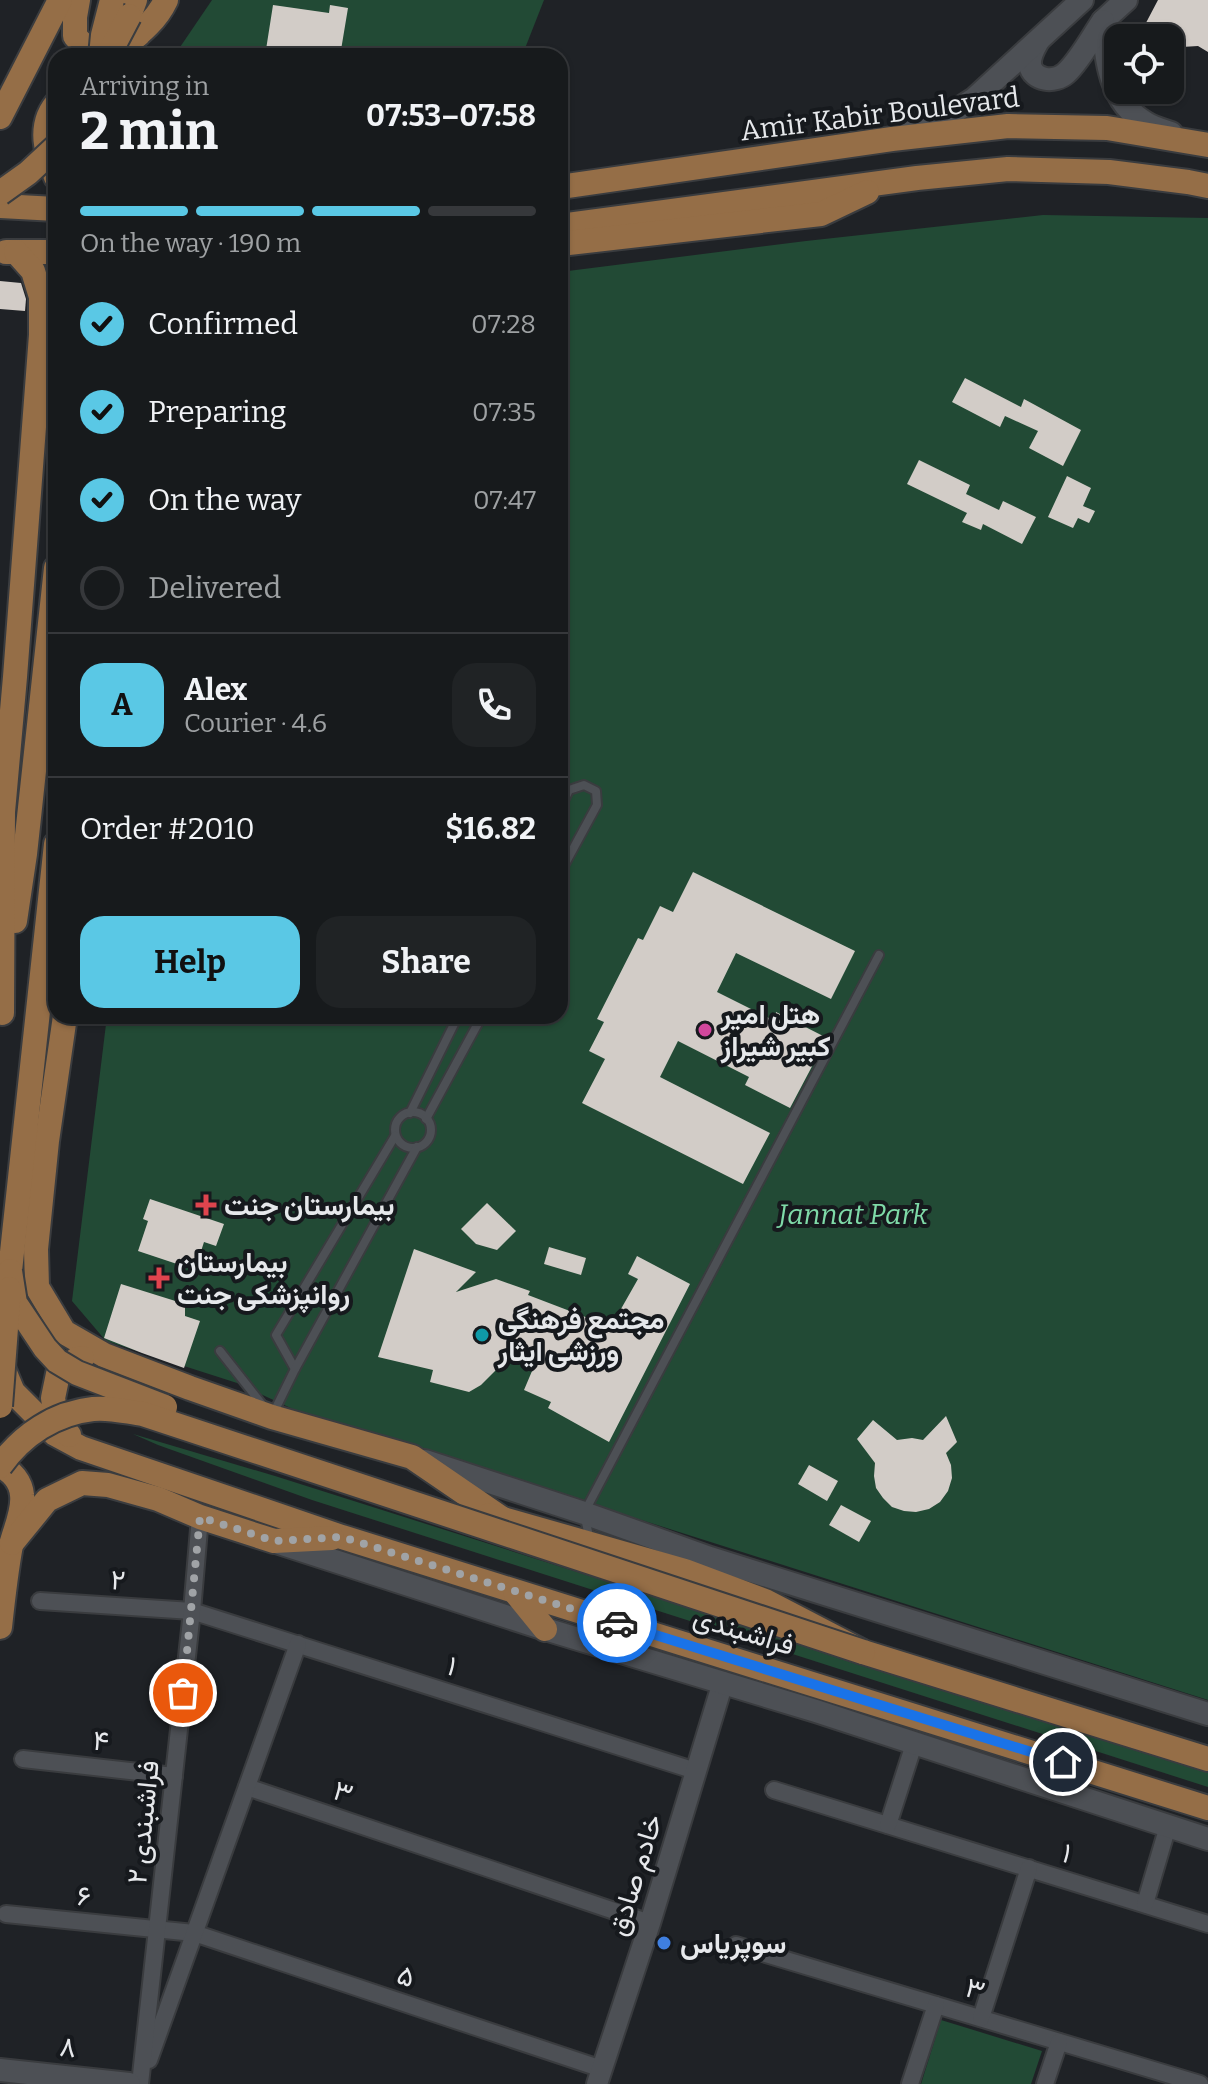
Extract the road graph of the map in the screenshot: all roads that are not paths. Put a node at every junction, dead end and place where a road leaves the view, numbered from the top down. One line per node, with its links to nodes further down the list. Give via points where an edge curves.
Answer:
1 (60, 0): 13 (main road)
2 (78, 0): 9 (main road, via 75,36)
3 (166, 0): 6 (main road, via 161,10)
4 (1082, 0): 8 (main road)
5 (1126, 0): 7 (main road)
6 (128, 21): 10 (main road, bridge, via 103,35); 11 (main road, bridge); 12 (main road)
7 (1103, 21): 8 (main road, via 1056,80 1034,74 1031,54); 16 (main road, via 1106,62 1124,104 1146,123)
8 (1039, 40): 15 (main road, via 974,99 943,119)
9 (88, 48)
10 (102, 48)
11 (113, 48)
12 (115, 48)
13 (0, 117)
14 (48, 121): 18 (main road)
15 (892, 139): 16 (main road, Amir Kabir Boulevard, via 1008,126 1107,128); 20 (main road, Amir Kabir Boulevard)
16 (1199, 143)
17 (48, 154): 22 (main road, bridge)
18 (48, 157)
19 (883, 183): 21 (main road, via 1008,169 1109,172); 25 (main road); 26 (main road, via 821,214)
20 (568, 186)
21 (1208, 186)
22 (0, 193)
23 (0, 206): 24 (main road)
24 (48, 209)
25 (568, 225)
26 (568, 243)
27 (8, 252): 28 (main road); 30 (main road, via 33,271 41,297)
28 (48, 252)
29 (48, 315): 30 (main road)
30 (41, 327): 36 (main road, via 3,812)
31 (48, 642): 36 (main road)
32 (568, 792): 33 (lane, via 584,785 596,791 597,805)
33 (568, 858)
34 (48, 918): 44 (main road)
35 (879, 955): 54 (lane)
36 (1, 1022)
37 (64, 1024): 46 (main road, via 47,1141 37,1287 64,1332)
38 (454, 1024): 40 (lane)
39 (478, 1024): 41 (lane)
40 (410, 1113): 41 (lane); 42 (lane, via 398,1120)
41 (426, 1119): 43 (lane, via 430,1133)
42 (395, 1136): 43 (lane, via 408,1148); 48 (lane, via 276,1335)
43 (417, 1147): 48 (lane)
44 (10, 1271): 49 (main road, bridge); 56 (main road, bridge, via 15,1303 26,1322 57,1361 77,1373)
45 (220, 1351): 50 (lane)
46 (104, 1355): 50 (main road); 51 (main road, via 77,1359 58,1374 53,1398 57,1422)
47 (0, 1361): 51 (main road, فراشبندی, via 13,1392 55,1434)
48 (295, 1369): 50 (lane)
49 (0, 1406)
50 (272, 1417): 52 (main road)
51 (81, 1448): 57 (main road, فراشبندی)
52 (412, 1457): 54 (main road, فراشبندی); 56 (main road)
53 (0, 1466): 59 (main road, via 17,1479 22,1494); 67 (main road, bridge, via 51,1420 95,1409 143,1414)
54 (584, 1513): 60 (lane); 69 (main road, فراشبندی, via 710,1558)
55 (200, 1517): 58 (main road); 59 (main road, via 158,1499 82,1483 47,1500); 63 (street, ۲ فراشبندی)
56 (504, 1520): 60 (main road)
57 (342, 1537): 58 (main road); 61 (main road, فراشبندی)
58 (274, 1541): 65 (main road, فراشبندی)
59 (12, 1543): 64 (main road)
60 (591, 1544): 67 (main road, via 765,1601)
61 (515, 1592): 65 (main road); 77 (main road, فراشبندی)
62 (40, 1601): 63 (street, ۲)
63 (192, 1611): 66 (street, ۱); 74 (street, ۲ فراشبندی)
64 (0, 1627)
65 (545, 1629): 68 (main road, فراشبندی)
66 (298, 1644): 73 (street, ۱); 75 (street)
67 (863, 1652): 72 (main road)
68 (723, 1682): 70 (main road, فراشبندی); 73 (street, خادم صادق)
69 (1208, 1714)
70 (914, 1744): 78 (street); 79 (main road, فراشبندی)
71 (23, 1759): 74 (street, ۴)
72 (1208, 1759)
73 (696, 1771): 84 (street, خادم صادق)
74 (174, 1776): 86 (street, ۲ فراشبندی)
75 (247, 1787): 84 (street, ۳); 87 (street)
76 (774, 1790): 78 (street, ۱)
77 (1208, 1808)
78 (888, 1825): 81 (street, ۱)
79 (1168, 1826): 80 (main road, فراشبندی); 82 (street)
80 (1208, 1839)
81 (1029, 1868): 82 (street, ۱); 90 (street)
82 (1145, 1904): 85 (street, ۱)
83 (6, 1914): 86 (street, ۶)
84 (650, 1923): 93 (street, خادم صادق)
85 (1208, 1924)
86 (157, 1930): 87 (street, ۶); 95 (street, ۲ فراشبندی)
87 (194, 1933): 93 (street, ۵); 95 (street)
88 (736, 1945): 89 (street, ۳)
89 (936, 2005): 90 (street, ۳); 96 (street)
90 (981, 2018): 91 (street, ۳)
91 (1059, 2042): 97 (street); 98 (street, ۳)
92 (0, 2070): 94 (main road, ۸)
93 (599, 2076)
94 (129, 2084)
95 (140, 2084)
96 (910, 2084)
97 (1045, 2084)
98 (1200, 2084)

